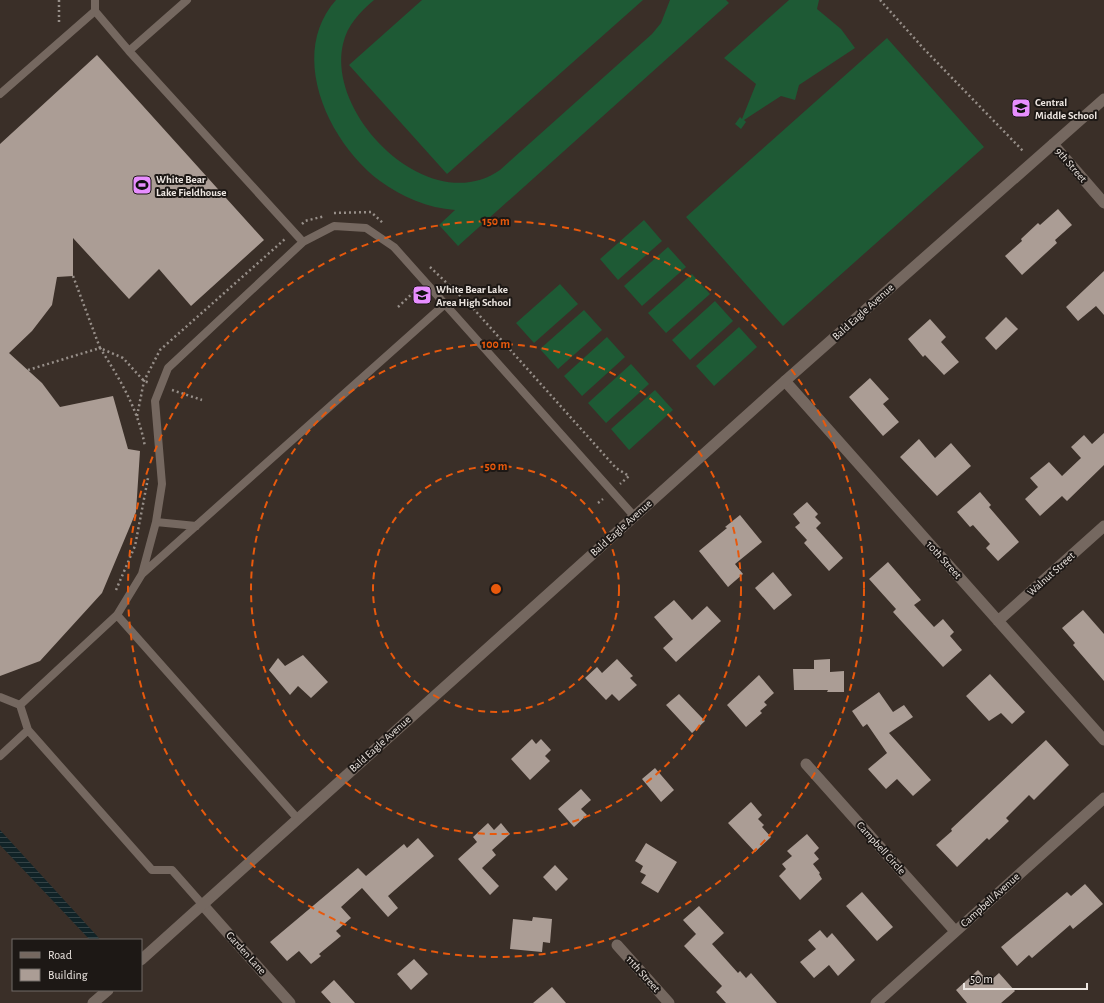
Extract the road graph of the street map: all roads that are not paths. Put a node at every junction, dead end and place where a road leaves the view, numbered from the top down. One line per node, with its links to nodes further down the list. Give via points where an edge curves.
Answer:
1 (95, 0): 3 (lane)
2 (187, 0): 4 (lane)
3 (95, 11): 4 (lane); 5 (lane)
4 (129, 51): 9 (lane)
5 (0, 94)
6 (1104, 99): 7 (street, Bald Eagle Avenue)
7 (1053, 144): 8 (street, 9th Street); 11 (street, Bald Eagle Avenue)
8 (1104, 203)
9 (303, 242): 10 (lane, via 334,226 366,228 394,247); 13 (lane, via 168,368 155,401 162,484)
10 (445, 304): 12 (lane); 14 (lane)
11 (785, 381): 12 (street, Bald Eagle Avenue); 18 (street, 10th Street)
12 (634, 516): 26 (street, Bald Eagle Avenue)
13 (156, 522): 14 (lane); 16 (lane)
14 (196, 526): 16 (lane)
15 (1104, 526): 18 (street, Walnut Street)
16 (142, 574): 17 (lane)
17 (117, 615): 20 (lane); 26 (lane)
18 (998, 621): 22 (street, 10th Street)
19 (0, 697): 20 (lane)
20 (20, 704): 21 (lane)
21 (28, 730): 23 (lane); 27 (lane, via 152,870 172,870)
22 (1104, 740)
23 (0, 756)
24 (806, 764): 28 (street, Campbell Circle)
25 (1104, 798): 28 (street, Campbell Avenue)
26 (297, 818): 27 (street, Bald Eagle Avenue)
27 (202, 904): 30 (street, Bald Eagle Avenue); 33 (street, Garden Lane)
28 (955, 931): 35 (street, Campbell Avenue)
29 (617, 945): 34 (street, 11th Street)
30 (142, 959)
31 (107, 991): 32 (street)
32 (93, 1003)
33 (290, 1003)
34 (668, 1003)
35 (876, 1003)

